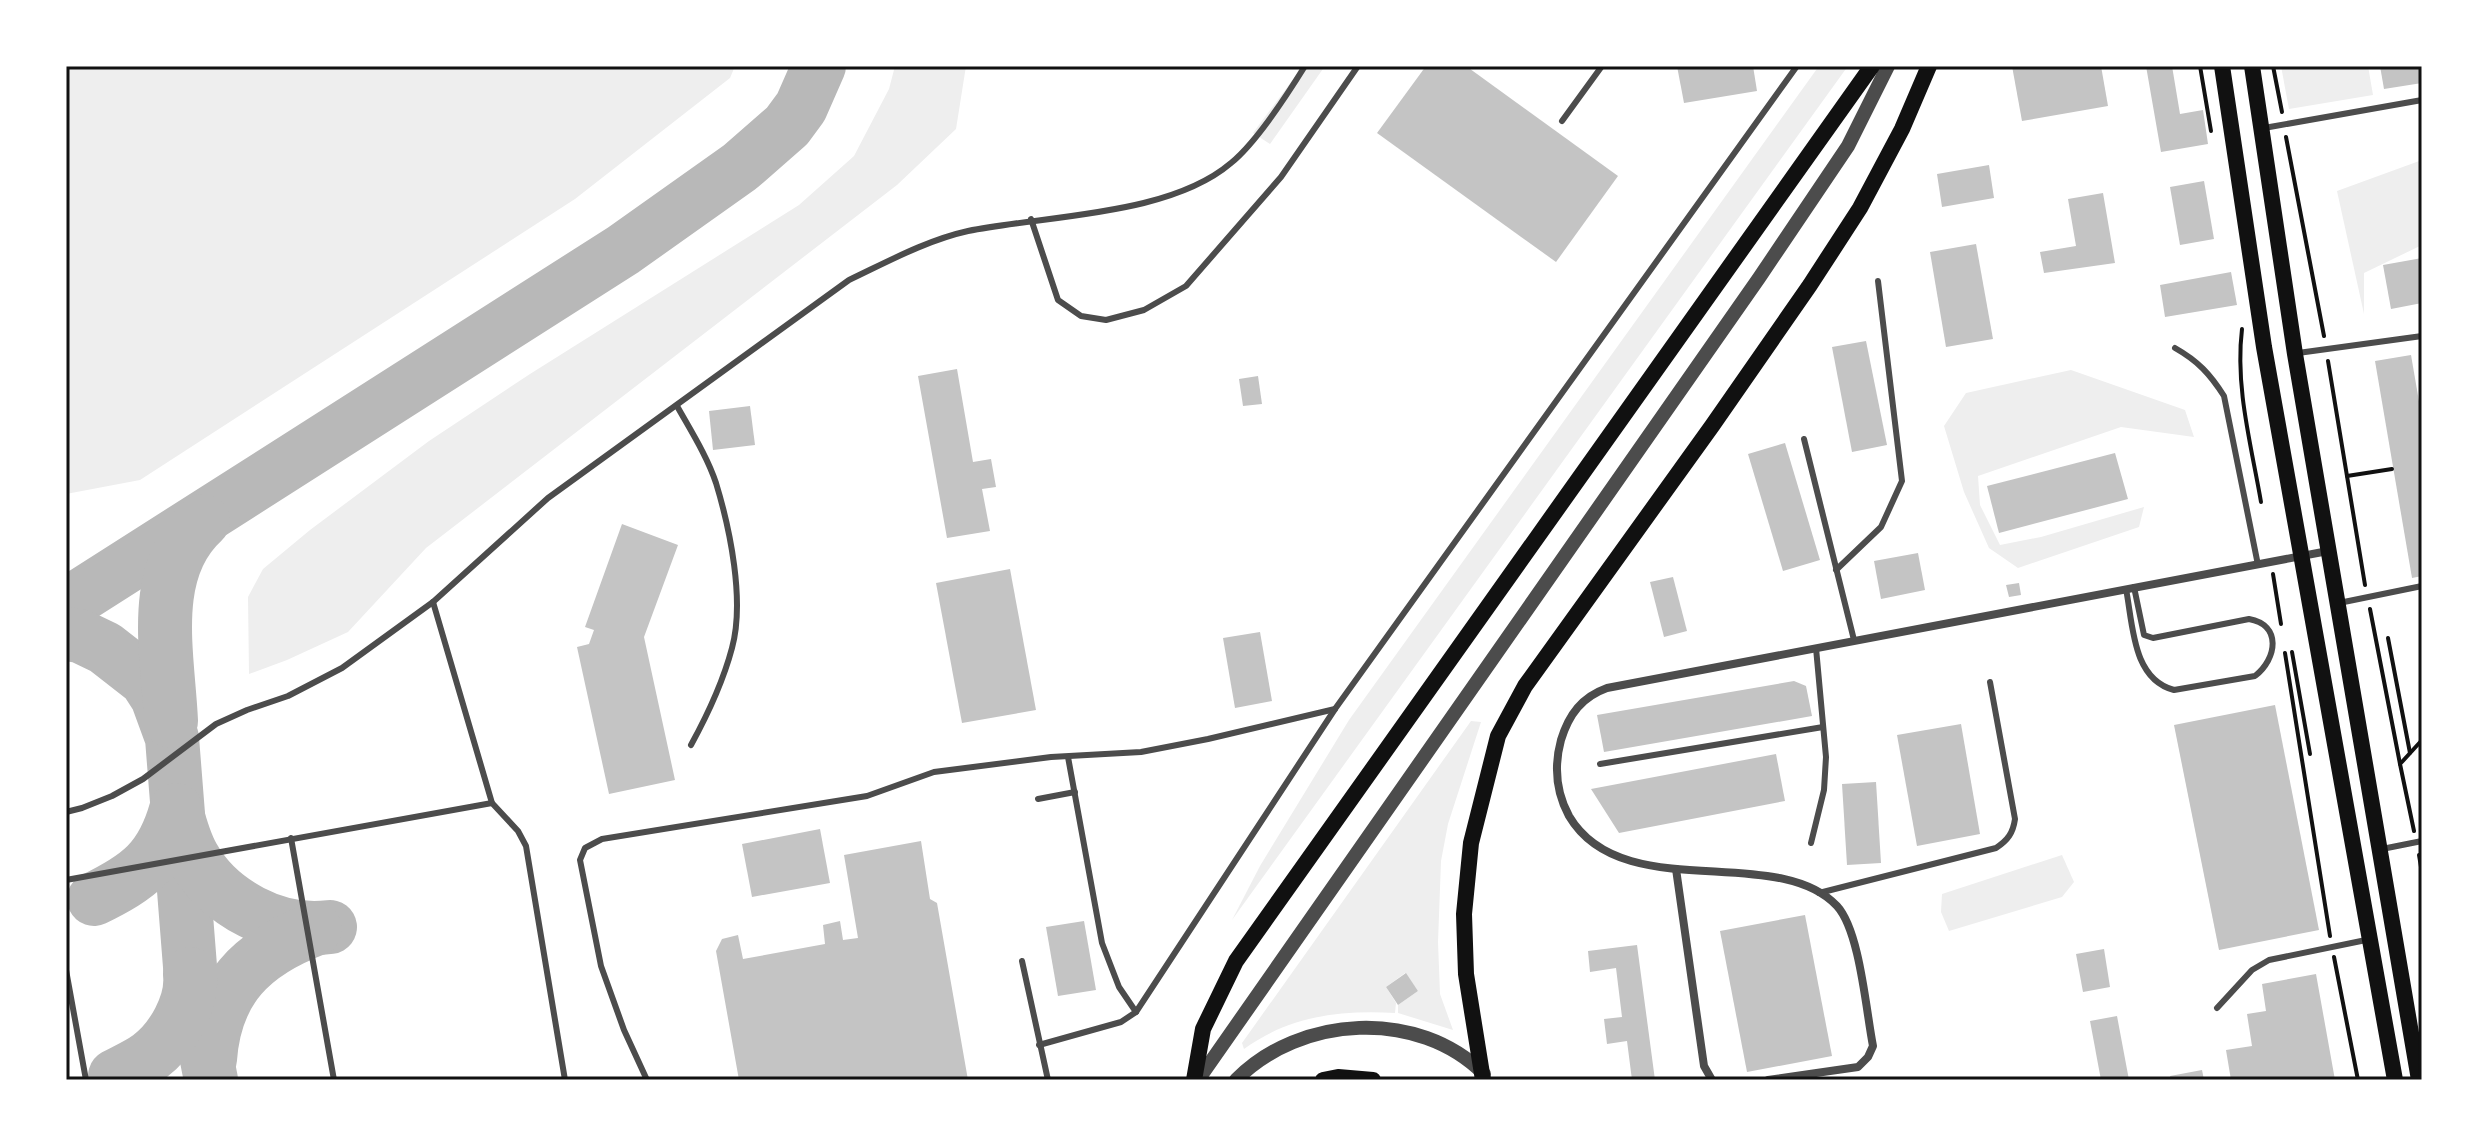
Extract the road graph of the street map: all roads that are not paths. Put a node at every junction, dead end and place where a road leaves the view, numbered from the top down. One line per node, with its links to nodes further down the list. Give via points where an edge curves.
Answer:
1 (1305, 66): 13 (lane, via 1231,164 1192,187 1132,206)
2 (1358, 66): 13 (lane, via 1281,177 1186,286 1144,310 1106,320 1081,316 1058,300)
3 (1602, 66): 11 (lane)
4 (1797, 66): 31 (lane)
5 (1872, 66): 58 (main road, via 1236,961 1203,1029)
6 (1888, 66): 58 (street, via 1848,146 1759,278)
7 (1929, 66): 62 (main road, via 1852,221 1525,686 1498,736 1471,843 1464,914 1466,974)
8 (2222, 66): 21 (main road)
9 (2252, 66): 12 (main road)
10 (2422, 100): 12 (lane)
11 (1562, 121)
12 (2261, 129): 17 (main road)
13 (1031, 219): 18 (lane, via 963,232 849,280)
14 (1878, 281): 23 (lane, via 1902,481 1881,527)
15 (2422, 336): 17 (lane)
16 (2175, 348): 22 (lane, via 2211,374 2224,396)
17 (2295, 354): 20 (main road)
18 (677, 406): 26 (lane, via 548,498); 33 (lane, via 715,482 737,597 733,645)
19 (1804, 439): 23 (lane)
20 (2328, 551): 21 (street); 27 (main road)
21 (2302, 556): 22 (street); 47 (main road)
22 (2258, 565): 25 (street)
23 (1836, 570): 28 (lane)
24 (2422, 586): 27 (lane)
25 (2130, 588): 25 (lane, via 2144,635 2153,638 2249,619 2269,629 2274,638 2270,659 2255,676 2174,690 2165,687 2140,661); 28 (street)
26 (433, 602): 38 (lane); 39 (lane, via 318,682 216,724 133,785)
27 (2337, 603): 43 (main road)
28 (1854, 640): 29 (street)
29 (1816, 648): 32 (lane); 44 (street, via 1607,688 1591,694 1571,716 1556,763 1560,797 1574,824 1596,844 1631,861)
30 (1990, 682): 46 (lane, via 2015,819 2005,841 1996,848)
31 (1335, 709): 34 (lane, via 1141,752); 51 (lane)
32 (1823, 727): 35 (lane); 42 (lane, via 1824,790)
33 (691, 745)
34 (1068, 757): 36 (lane); 56 (lane, via 934,772 867,796 602,839 585,848 580,860 601,966)
35 (1600, 764)
36 (1075, 792): 37 (lane); 51 (lane, via 1102,943 1119,987)
37 (1038, 799)
38 (492, 803): 40 (lane); 55 (lane, via 526,846)
39 (66, 812)
40 (291, 838): 45 (lane); 54 (lane)
41 (2419, 841): 43 (lane)
42 (1811, 843)
43 (2380, 850): 67 (main road)
44 (1676, 869): 46 (street, via 1792,880); 64 (street, via 1704,1066)
45 (66, 880)
46 (1819, 893): 65 (street, via 1837,907 1852,933 1873,1046 1858,1067)
47 (2370, 939): 50 (lane, via 2269,960 2252,970); 66 (main road)
48 (1022, 961): 52 (lane)
49 (66, 970): 53 (lane)
50 (2217, 1008)
51 (1136, 1012): 52 (lane, via 1121,1022)
52 (1039, 1045): 57 (lane)
53 (86, 1080)
54 (334, 1080)
55 (565, 1080)
56 (647, 1080)
57 (1048, 1080)
58 (1196, 1080)
59 (1236, 1080): 63 (street, via 1289,1043 1360,1027 1396,1030 1450,1050)
60 (1323, 1080): 61 (main road)
61 (1373, 1080)
62 (1483, 1080)
63 (1490, 1080)
64 (1712, 1080)
65 (1768, 1080)
66 (2395, 1080)
67 (2419, 1080)

